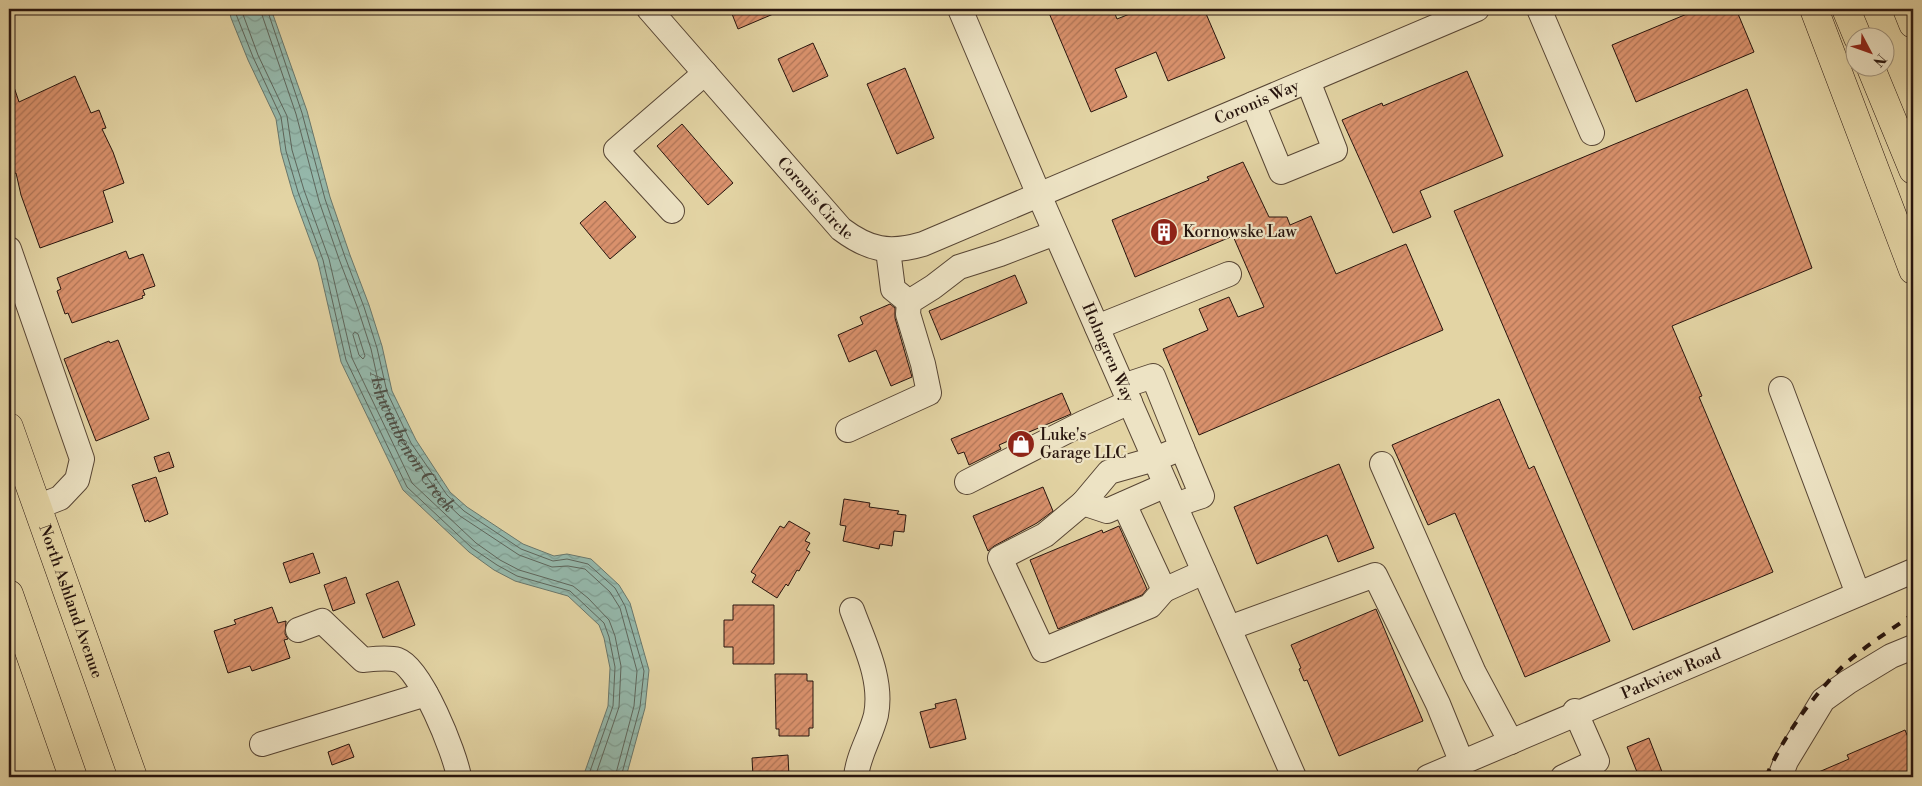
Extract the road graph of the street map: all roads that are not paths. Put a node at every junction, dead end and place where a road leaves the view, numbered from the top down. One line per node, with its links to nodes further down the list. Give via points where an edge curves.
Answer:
1 (649, 9): 10 (street, Coronis Circle)
2 (960, 9): 16 (street, Holmgren Way)
3 (1477, 9): 12 (street, Coronis Way)
4 (1814, 9): 23 (main road)
5 (1846, 9): 9 (main road)
6 (1907, 9): 8 (main road)
7 (1547, 11): 14 (street)
8 (1913, 24)
9 (1854, 28)
10 (705, 73): 17 (street, via 616,150); 21 (street, Coronis Circle, via 841,229 872,247)
11 (1875, 78): 15 (main road)
12 (1308, 80): 13 (street, Coronis Way); 13 (street, via 1335,150 1282,172)
13 (1253, 104): 16 (street, Coronis Way)
14 (1592, 133)
15 (1913, 170)
16 (1039, 195): 18 (street, Holmgren Way); 19 (street, Coronis Circle)
17 (672, 211)
18 (1055, 233): 22 (street); 26 (street, Holmgren Way)
19 (944, 235): 21 (street, Coronis Circle, via 914,246); 22 (street)
20 (9, 249): 38 (street, via 82,459 77,480 60,498)
21 (888, 250): 25 (street, via 893,289)
22 (959, 268): 25 (street)
23 (1913, 270)
24 (1229, 274): 26 (street)
25 (910, 302): 30 (street, via 908,314 929,393)
26 (1097, 327): 28 (street, Holmgren Way)
27 (1781, 389): 43 (street)
28 (1126, 394): 31 (street, via 1153,376); 32 (street, Holmgren Way); 34 (street, via 1083,423)
29 (9, 427): 38 (main road, North Ashland Avenue)
30 (848, 430)
31 (1182, 448): 32 (street); 35 (street, via 1202,496)
32 (1155, 459): 35 (street, Holmgren Way); 36 (street, via 1109,472)
33 (1382, 464): 51 (street, via 1474,673)
34 (967, 482)
35 (1170, 495): 37 (street); 40 (street, Holmgren Way)
36 (1083, 503): 37 (street, via 1107,511); 41 (street, via 1045,535 1000,558 1043,650 1150,606)
37 (1124, 504): 41 (street)
38 (37, 507): 56 (main road, North Ashland Avenue)
39 (1913, 571): 43 (street, Parkview Road)
40 (1204, 572): 41 (street); 45 (street, Holmgren Way)
41 (1164, 590)
42 (9, 594): 50 (main road)
43 (1858, 594): 49 (street, Parkview Road)
44 (852, 610): 58 (street, via 878,693 876,714)
45 (1229, 628): 53 (street, via 1375,575 1438,704); 59 (street, Holmgren Way)
46 (298, 630): 48 (street, via 322,621 364,660 398,660 409,667)
47 (1913, 647): 62 (street, via 1892,656 1823,700 1786,761)
48 (426, 694): 52 (street); 57 (street, via 452,751)
49 (1575, 712): 51 (street, Parkview Road); 61 (street, via 1597,761)
50 (59, 736): 54 (main road); 55 (main road)
51 (1511, 742): 53 (street, Parkview Road)
52 (262, 744)
53 (1462, 763): 60 (street, Parkview Road)
54 (73, 777)
55 (83, 777)
56 (133, 777)
57 (459, 777)
58 (856, 777)
59 (1294, 777)
60 (1428, 777)
61 (1563, 777)
62 (1780, 777)

